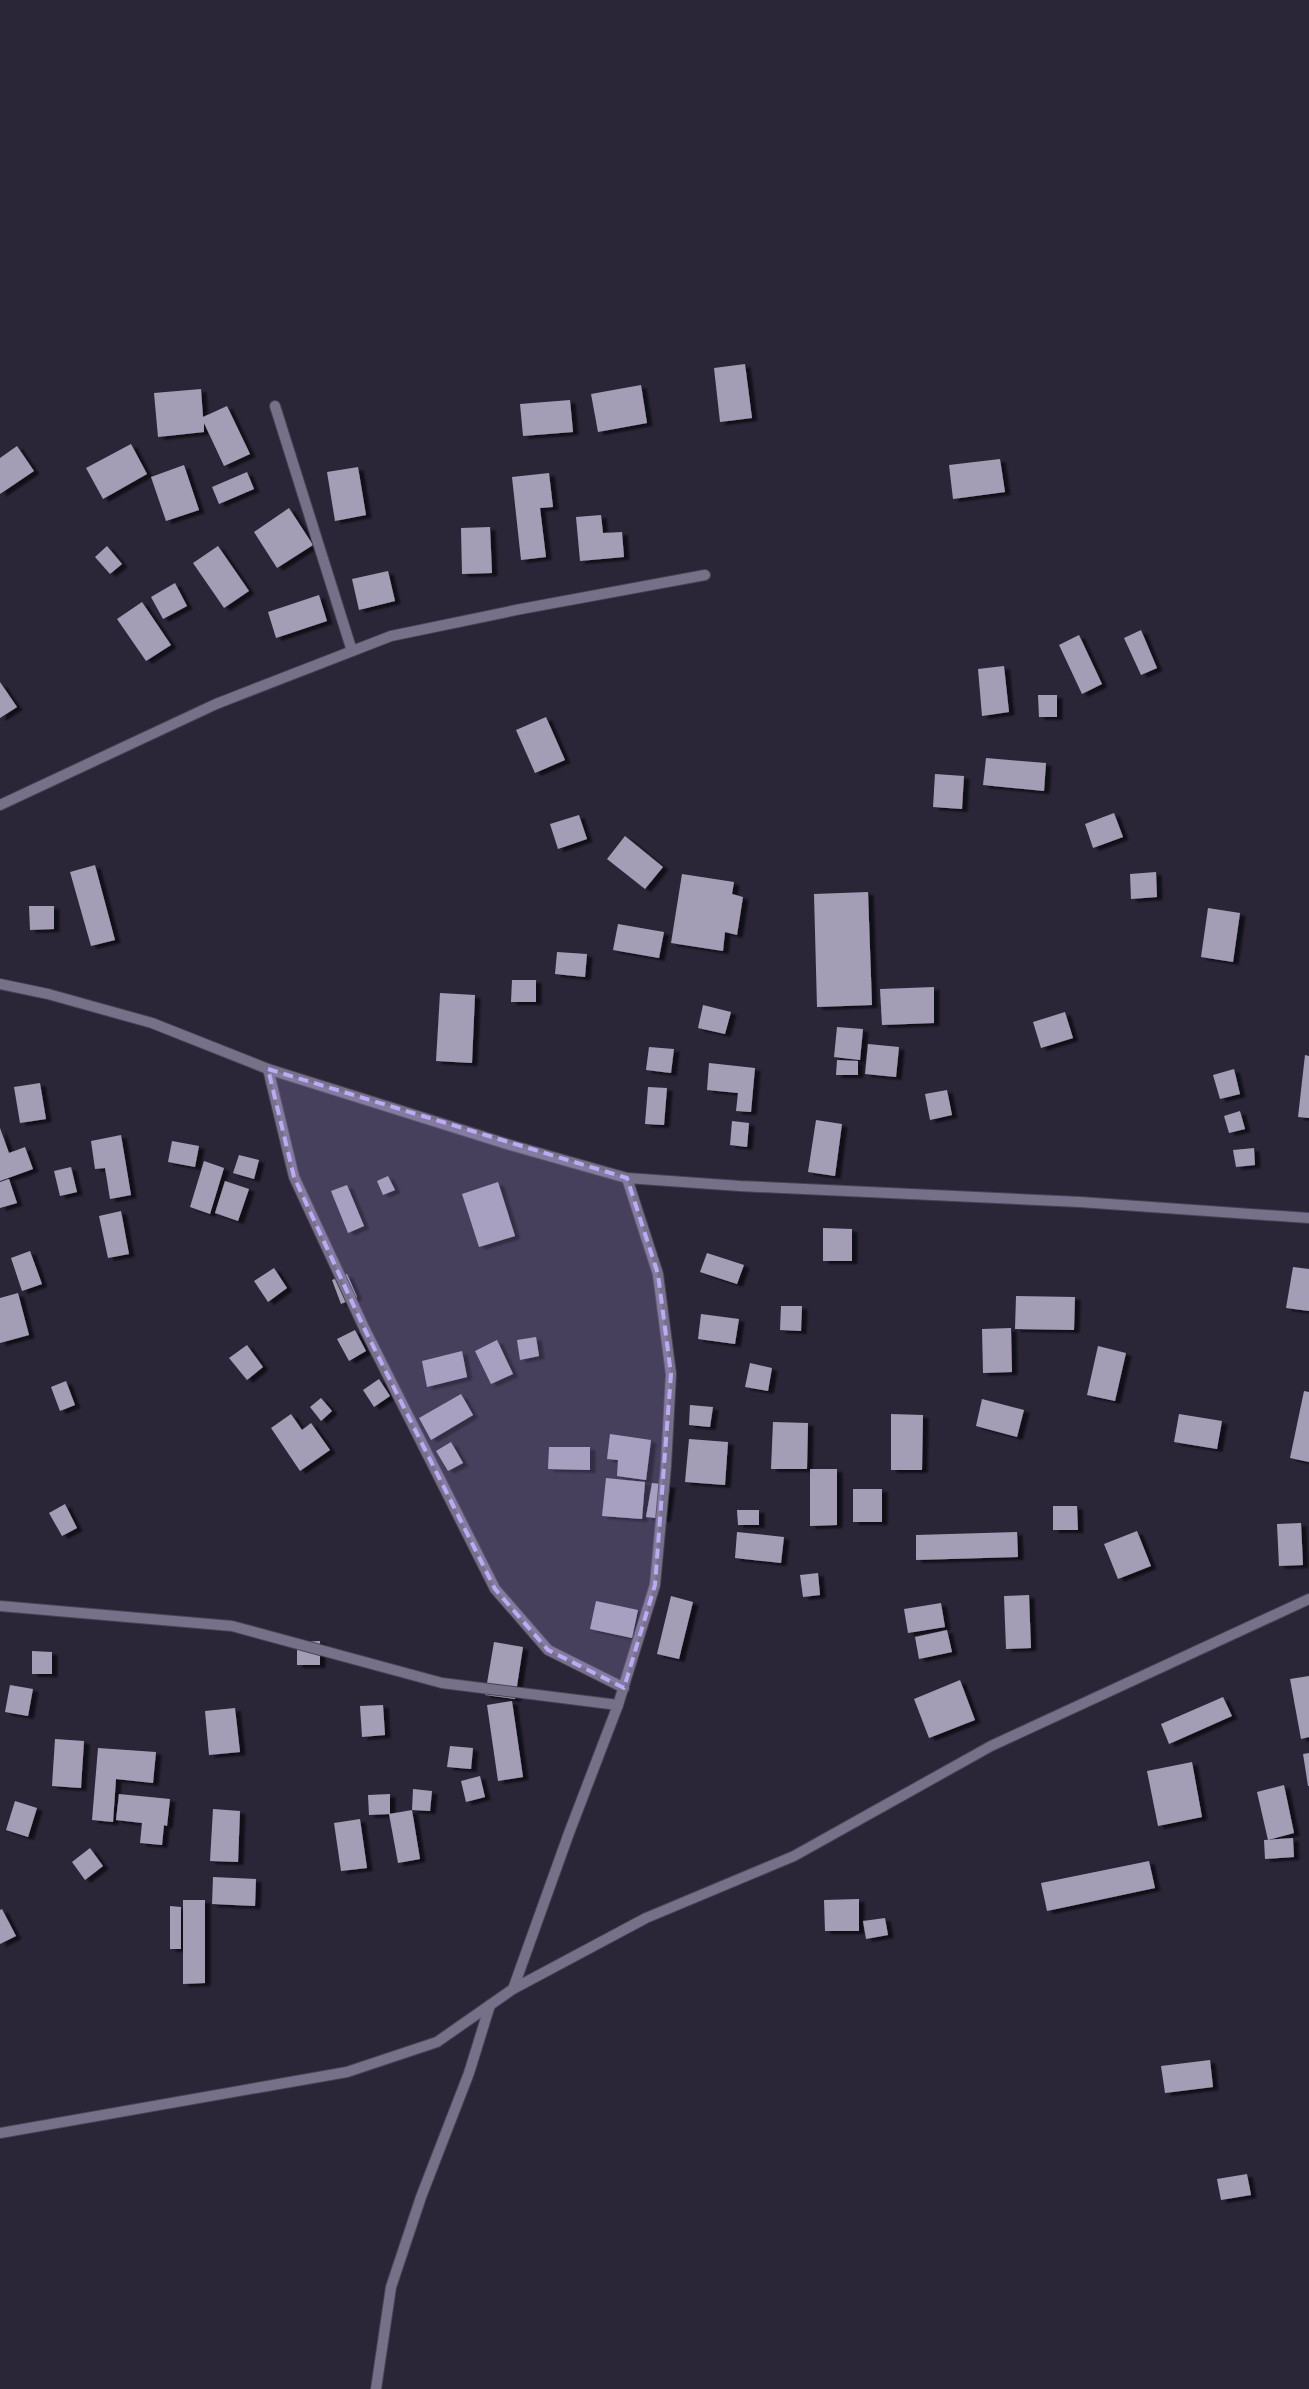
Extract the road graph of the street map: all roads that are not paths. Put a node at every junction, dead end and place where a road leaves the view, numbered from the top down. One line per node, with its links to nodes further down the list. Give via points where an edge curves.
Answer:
1 (275, 406): 3 (street)
2 (706, 575): 3 (street, via 391,636)
3 (352, 651): 4 (street, via 216,704)
4 (0, 805)
5 (0, 984): 6 (street, via 152,1023)
6 (268, 1069): 7 (street); 11 (street, via 294,1177 364,1330 494,1589 548,1650)
7 (627, 1178): 8 (street, via 1080,1202); 11 (street, via 658,1274 671,1374 655,1585)
8 (1309, 1218)
9 (1309, 1599): 13 (street, via 991,1746 794,1856 646,1918)
10 (0, 1606): 12 (street, via 232,1626 442,1683)
11 (624, 1688): 12 (street)
12 (618, 1704): 13 (street)
13 (513, 1989): 14 (street)
14 (490, 2005): 15 (street, via 437,2042 347,2072); 16 (street, via 469,2073 421,2197 391,2287)
15 (0, 2133)
16 (376, 2389)

